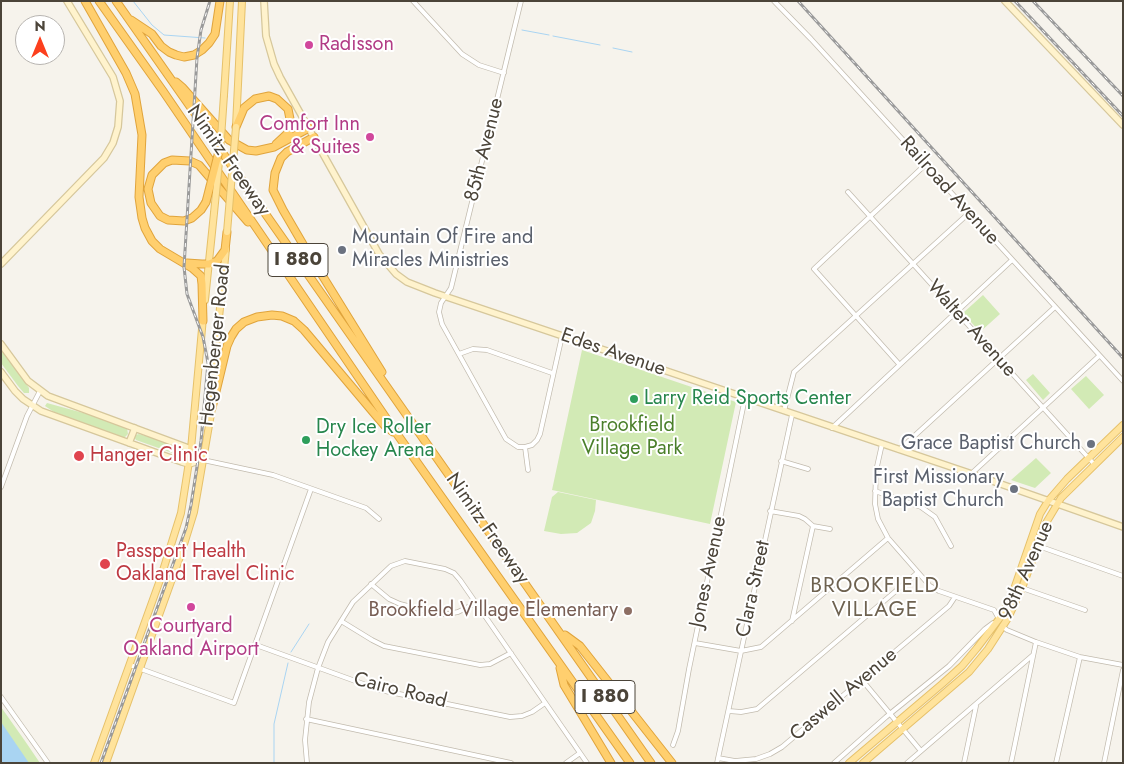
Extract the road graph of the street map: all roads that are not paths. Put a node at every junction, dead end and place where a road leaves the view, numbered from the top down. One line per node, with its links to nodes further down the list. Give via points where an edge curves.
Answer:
1 (68, 1): 30 (street, via 113,77 120,101 118,127 104,158)
2 (84, 1): 28 (highway, via 135,94 142,135 139,197 142,218 152,241)
3 (99, 1): 27 (highway, Nimitz Freeway / I 880)
4 (116, 1): 13 (highway, Nimitz Freeway / I 880)
5 (220, 1): 13 (highway, via 209,44 194,55 184,57 169,52 152,34)
6 (230, 1): 20 (main road, Hegenberger Road, bridge)
7 (242, 1): 17 (main road, Hegenberger Road)
8 (264, 1): 18 (street, Edes Avenue, via 266,36 274,64)
9 (413, 1): 14 (street, via 462,54 479,65)
10 (521, 1): 14 (street, 85th Avenue)
11 (774, 1): 22 (street, Railroad Avenue)
12 (1005, 1): 16 (street)
13 (127, 18): 15 (highway, Nimitz Freeway / I 880)
14 (504, 73): 33 (street, 85th Avenue, via 451,288)
15 (169, 76): 21 (highway, via 229,140 247,150); 61 (highway, Nimitz Freeway / I 880)
16 (1123, 125)
17 (236, 127): 21 (highway, via 244,108 255,100 270,96 283,103 291,116 288,132 278,143); 26 (main road, Hegenberger Road, bridge)
18 (309, 128): 19 (street, Edes Avenue); 21 (highway)
19 (314, 136): 33 (street, Edes Avenue, via 387,265 407,282); 61 (highway, via 281,158 273,184 276,199)
20 (220, 146): 27 (highway, bridge, via 206,202 192,218 168,220 160,216 151,203 148,189 152,175 172,160 190,161 211,177 239,213); 31 (main road, Hegenberger Road, bridge)
21 (264, 150)
22 (925, 164): 24 (street, Railroad Avenue); 25 (street)
23 (848, 192): 25 (street, Walter Avenue)
24 (969, 213): 29 (street, Railroad Avenue); 32 (street)
25 (869, 216): 32 (street, Walter Avenue); 36 (street, via 814,269)
26 (227, 232): 31 (highway, via 225,250 221,257); 50 (main road, Hegenberger Road)
27 (259, 233): 57 (highway, Nimitz Freeway / I 880)
28 (175, 259): 31 (highway); 37 (highway, via 201,276)
29 (1012, 260): 34 (street, Railroad Avenue); 35 (street)
30 (1, 264)
31 (209, 264): 37 (main road, Hegenberger Road)
32 (913, 265): 35 (street, Walter Avenue); 36 (street)
33 (445, 296): 38 (street, Edes Avenue); 40 (street, 85th Avenue, via 440,318)
34 (1055, 307): 41 (street, Railroad Avenue); 42 (street)
35 (956, 313): 42 (street, Walter Avenue); 43 (street)
36 (855, 316): 43 (street); 52 (street, via 794,372)
37 (202, 321): 63 (main road, Hegenberger Road)
38 (562, 336): 45 (street); 48 (street, Edes Avenue)
39 (1, 344): 47 (street, via 28,381)
40 (459, 354): 45 (street, via 487,350); 62 (street, 85th Avenue, via 506,439 518,447)
41 (1099, 356): 46 (street, Railroad Avenue); 51 (street)
42 (999, 360): 51 (street, Walter Avenue); 64 (street)
43 (899, 364): 56 (street)
44 (1, 372): 49 (street, via 15,391)
45 (552, 373): 62 (street, via 540,434 532,445)
46 (1123, 381)
47 (40, 391): 49 (street); 55 (street)
48 (745, 398): 52 (street, Edes Avenue); 101 (street, Jones Avenue)
49 (32, 405): 59 (street); 73 (street)
50 (212, 408): 57 (highway, via 227,346 236,329 258,317 282,316 304,330 385,426); 66 (main road, Hegenberger Road)
51 (1042, 408): 65 (street, Walter Avenue); 72 (street)
52 (784, 411): 53 (street, Edes Avenue)
53 (792, 414): 56 (street, Edes Avenue); 67 (street, Clara Street)
54 (1123, 425): 65 (main road, 98th Avenue)
55 (135, 428): 59 (street); 63 (street)
56 (832, 428): 60 (street, Edes Avenue)
57 (397, 434): 107 (highway, Nimitz Freeway / I 880)
58 (1123, 437): 69 (main road, 98th Avenue)
59 (129, 443): 68 (street)
60 (882, 444): 64 (street, Edes Avenue); 75 (street)
61 (427, 445): 99 (highway, Nimitz Freeway / I 880)
62 (525, 447): 71 (street)
63 (191, 448): 66 (street); 68 (main road, Hegenberger Road)
64 (899, 450): 72 (street, Edes Avenue)
65 (1088, 458): 69 (street, Walter Avenue); 76 (main road, 98th Avenue)
66 (202, 460): 68 (street); 74 (street, via 264,472); 111 (main road, Hegenberger Road, via 190,527)
67 (781, 461): 70 (street); 78 (street, Clara Street)
68 (190, 464): 109 (main road, Hegenberger Road, via 175,534)
69 (1094, 464): 77 (main road, 98th Avenue)
70 (808, 469)
71 (528, 470)
72 (971, 474): 76 (street, Edes Avenue)
73 (1, 487)
74 (311, 489): 79 (street, via 366,508); 102 (street)
75 (875, 491): 83 (street, via 878,519); 85 (street, via 921,507 935,517)
76 (1048, 501): 77 (street, Edes Avenue); 84 (main road, 98th Avenue)
77 (1058, 504): 81 (street, Edes Avenue); 86 (main road, 98th Avenue, via 1046,523)
78 (770, 511): 80 (street, via 799,516); 103 (street, Clara Street)
79 (379, 519)
80 (813, 526): 82 (street); 97 (street)
81 (1123, 527)
82 (830, 529)
83 (888, 538): 87 (street); 97 (street)
84 (1030, 543): 86 (street); 90 (main road, 98th Avenue)
85 (951, 546)
86 (1038, 546): 88 (street); 91 (main road, 98th Avenue)
87 (917, 573): 92 (street, via 930,586); 117 (street, via 757,709)
88 (1123, 576)
89 (371, 584): 93 (street, via 400,604 438,614 458,612); 93 (street, via 391,566 405,561 454,573); 96 (street)
90 (1015, 586): 91 (street); 95 (main road, 98th Avenue)
91 (1022, 588): 94 (street); 98 (main road, 98th Avenue)
92 (954, 597): 95 (street, via 994,610); 113 (street, Caswell Avenue, via 949,606)
93 (476, 603): 104 (street)
94 (1085, 610)
95 (999, 619): 98 (street); 118 (street, 98th Avenue, via 949,666); 120 (main road, 98th Avenue, via 962,666)
96 (340, 620): 104 (street, via 384,646 470,664 490,664); 110 (street)
97 (792, 621): 103 (street, via 761,647)
98 (1003, 627): 100 (street); 121 (main road, 98th Avenue, via 969,672)
99 (560, 632): 135 (highway, Nimitz Freeway / I 880); 136 (highway, via 580,646)
100 (1036, 642): 105 (street); 106 (street)
101 (695, 643): 103 (street); 122 (street, Jones Avenue)
102 (256, 645): 110 (street, Cairo Road); 111 (street, via 234,703)
103 (741, 652): 117 (street, Clara Street)
104 (511, 653): 115 (street)
105 (1033, 655): 116 (street); 142 (street)
106 (1080, 657): 108 (street); 143 (street)
107 (558, 663): 133 (highway, via 564,685); 134 (highway, Nimitz Freeway / I 880)
108 (1123, 665)
109 (130, 666): 111 (street); 127 (main road, Hegenberger Road)
110 (318, 668): 115 (street, Cairo Road, via 380,690 510,717 522,716); 119 (street)
111 (140, 670): 128 (main road, Hegenberger Road)
112 (1123, 670): 144 (street)
113 (862, 680): 118 (street); 125 (street, Caswell Avenue, via 770,754 746,761)
114 (1, 697): 126 (street)
115 (545, 703): 124 (street)
116 (976, 705): 123 (street); 141 (street)
117 (729, 710): 125 (street, Clara Street)
118 (890, 714): 120 (street); 137 (street, 98th Avenue)
119 (306, 720): 129 (street); 130 (street)
120 (897, 722): 121 (street); 138 (main road, 98th Avenue)
121 (903, 729): 123 (street); 139 (main road, 98th Avenue)
122 (673, 745)
123 (921, 750): 140 (street)
124 (580, 753): 131 (street); 132 (street)
125 (717, 761)
126 (48, 763)
127 (94, 763)
128 (106, 763)
129 (307, 763)
130 (511, 763)
131 (566, 763)
132 (587, 763)
133 (611, 763)
134 (630, 763)
135 (651, 763)
136 (672, 763)
137 (834, 763)
138 (849, 763)
139 (862, 763)
140 (907, 763)
141 (964, 763)
142 (1011, 763)
143 (1056, 763)
144 (1104, 763)

